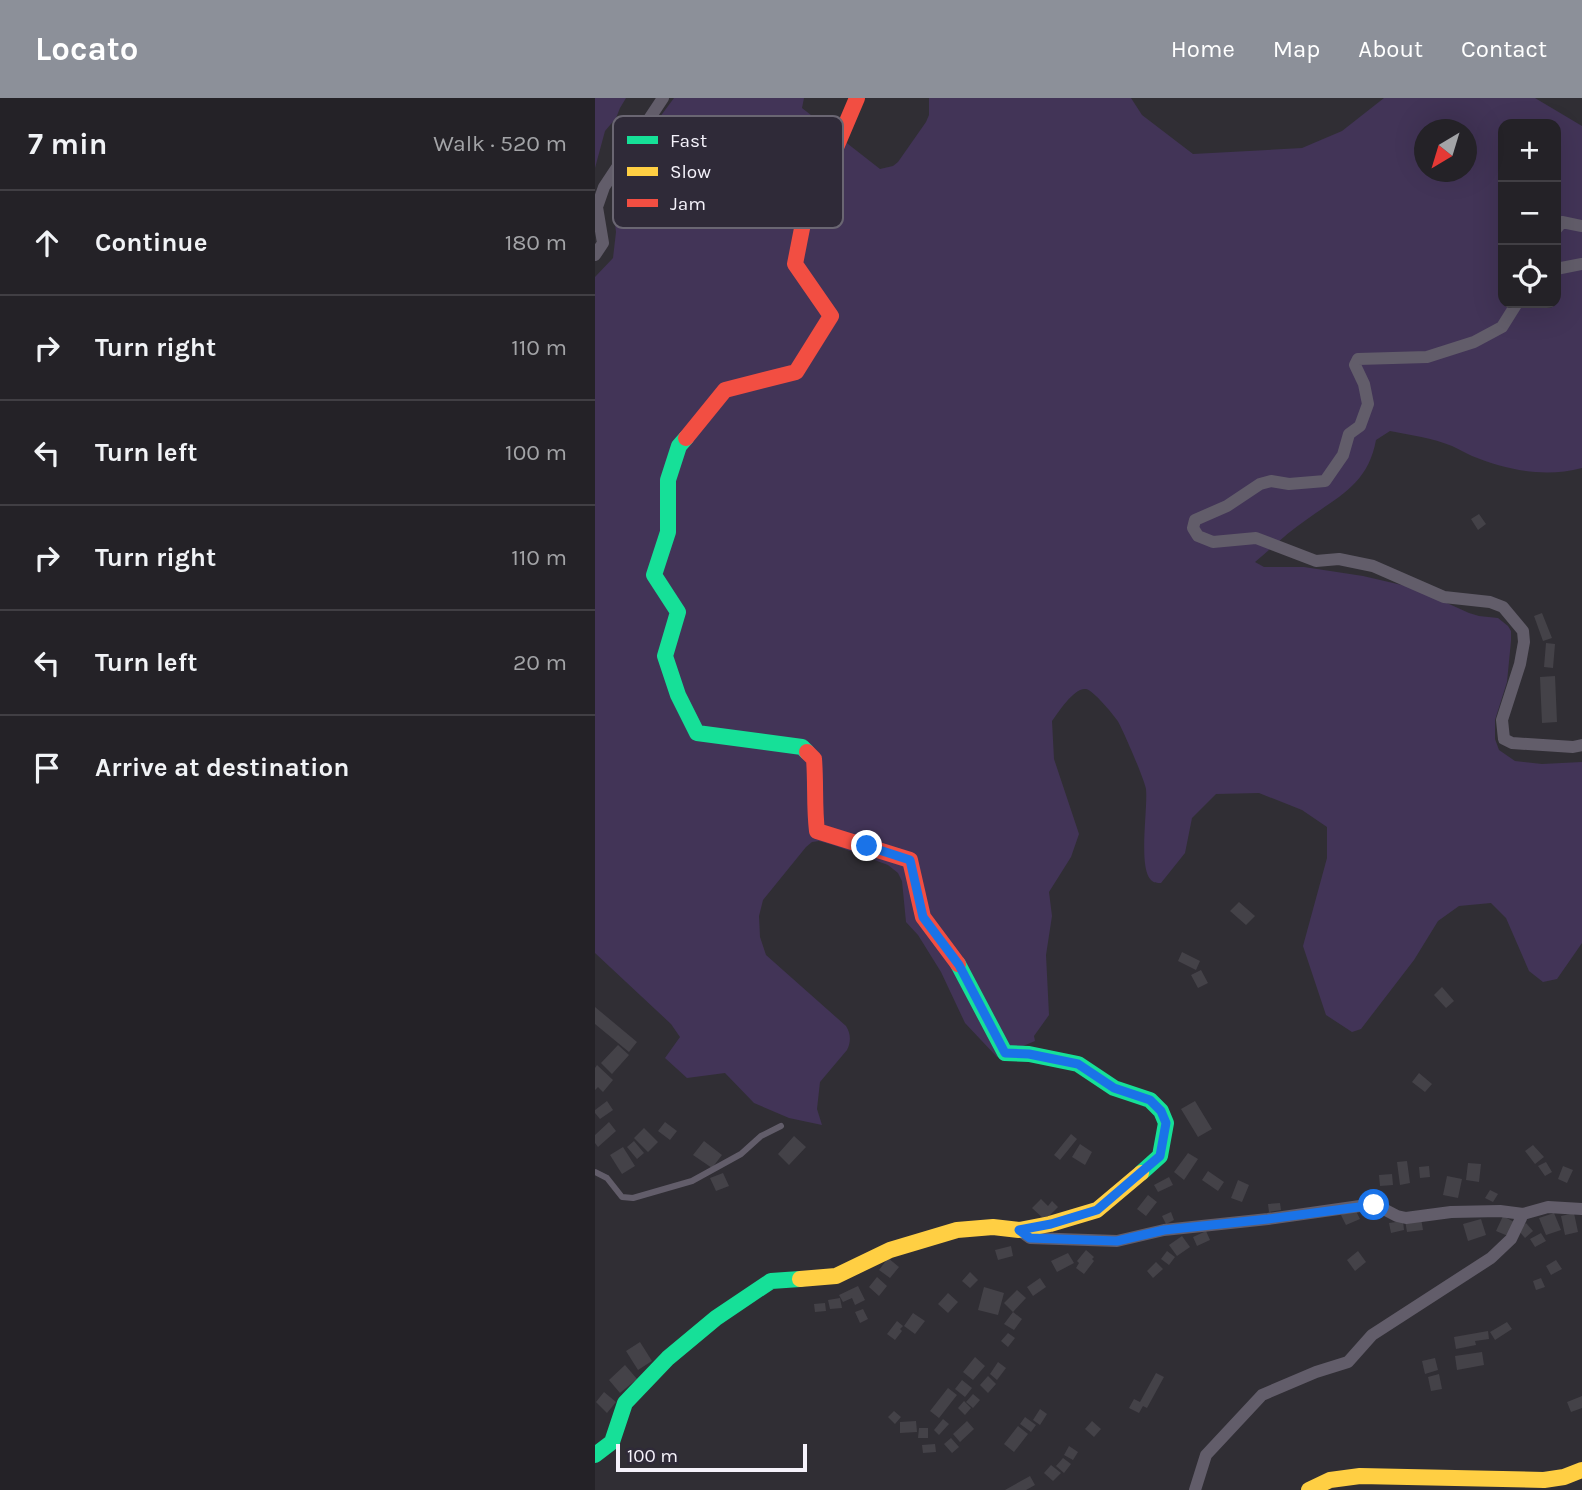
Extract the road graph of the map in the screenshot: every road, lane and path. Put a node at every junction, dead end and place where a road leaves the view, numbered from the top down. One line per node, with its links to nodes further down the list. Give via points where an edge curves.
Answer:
1 (663, 98): 3 (street)
2 (857, 98): 4 (street)
3 (651, 116)
4 (843, 131)
5 (613, 173): 9 (street, via 597,207 603,243)
6 (1561, 223): 7 (street)
7 (1582, 226)
8 (802, 228): 18 (street, via 795,264 831,316 796,372 725,390 679,446 668,480 668,532 654,575 678,612 665,656 697,733 802,747 814,759 817,831 910,860 923,917 959,965 1005,1053 1078,1064 1114,1088 1150,1100 1161,1111 1166,1123 1160,1156 1097,1210)
9 (595, 255)
10 (1582, 264): 11 (street)
11 (1561, 268)
12 (1514, 308): 13 (street, via 1502,327 1427,358 1358,359 1355,365 1368,404 1360,426 1349,434 1343,455 1325,481 1260,484 1195,520 1193,528 1198,536 1213,542 1255,538 1316,561 1339,559 1373,566 1444,597 1503,607 1523,632 1524,642 1502,720 1504,738 1512,743)
13 (1582, 745)
14 (781, 1126): 15 (lane, via 691,1181 633,1198 622,1197 607,1178)
15 (595, 1172)
16 (1582, 1209): 17 (street, via 1548,1207)
17 (1523, 1214): 18 (street, via 1451,1212 1406,1218 1374,1205 1164,1230 1117,1241 1030,1238); 21 (street, via 1511,1239 1491,1258 1372,1335 1348,1362 1262,1395 1206,1455)
18 (1019, 1230): 19 (street, via 957,1230 890,1250 836,1276 771,1280 668,1358 625,1403 613,1442)
19 (595, 1455)
20 (1582, 1470): 22 (street, via 1545,1480 1360,1476 1330,1480)
21 (1195, 1490)
22 (1309, 1490)

